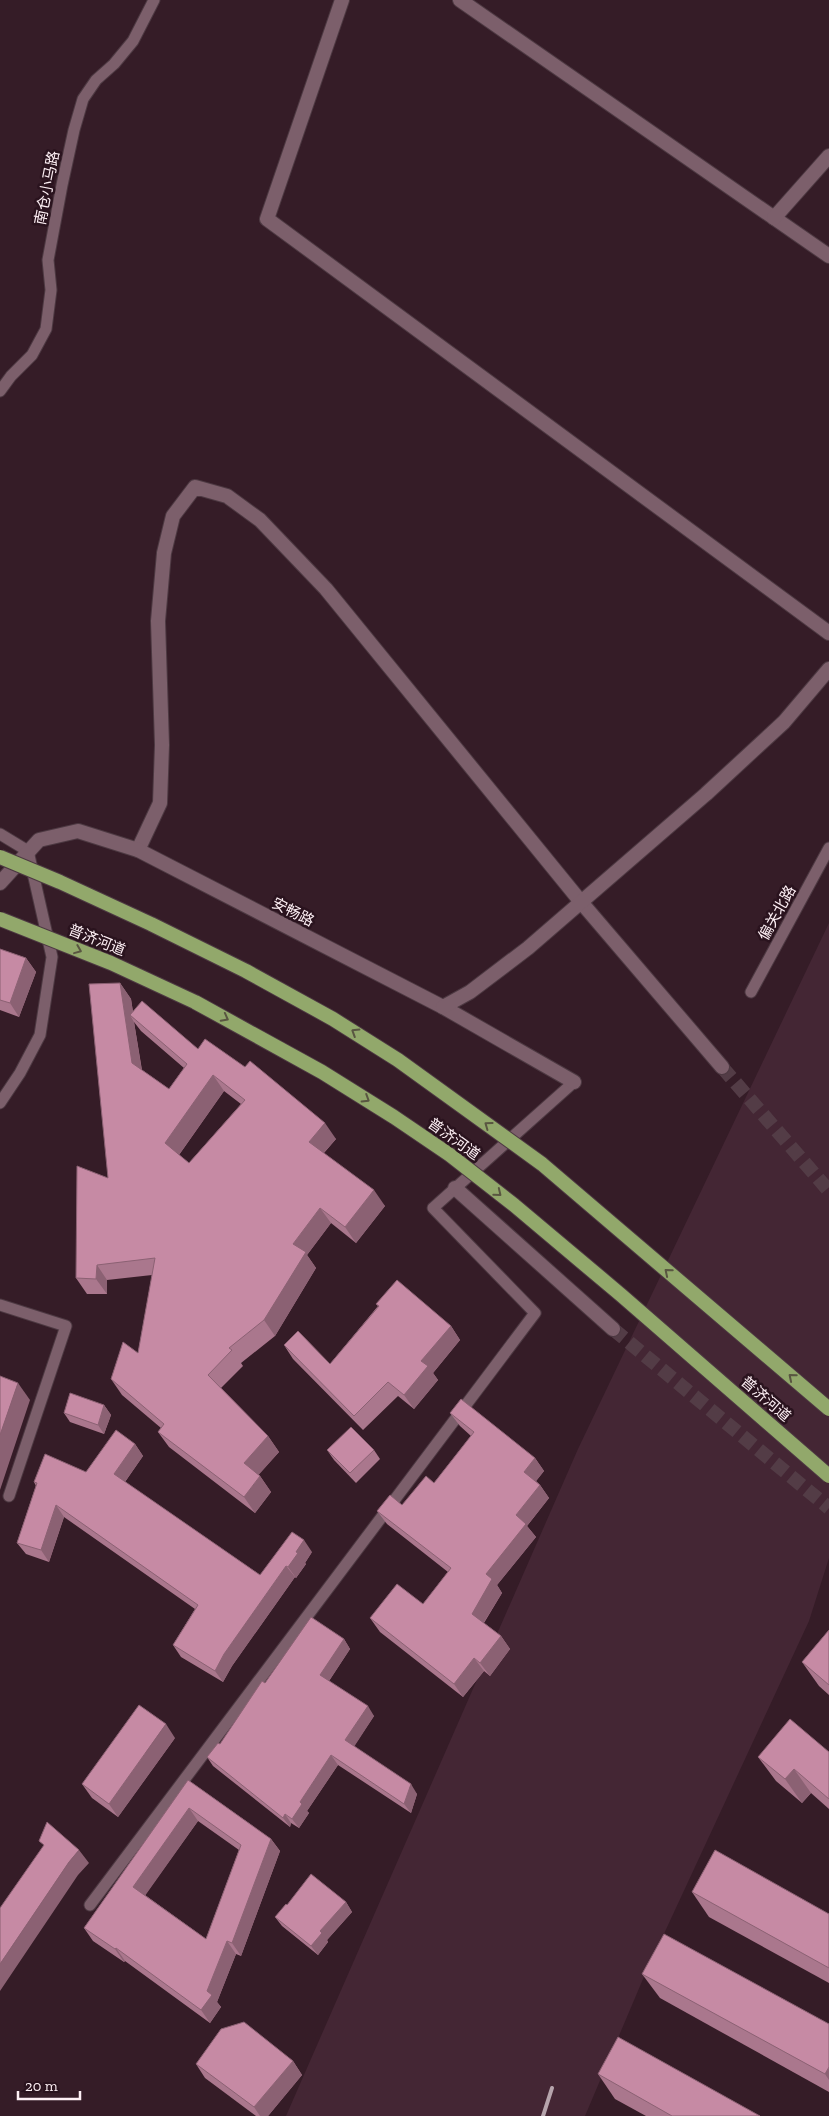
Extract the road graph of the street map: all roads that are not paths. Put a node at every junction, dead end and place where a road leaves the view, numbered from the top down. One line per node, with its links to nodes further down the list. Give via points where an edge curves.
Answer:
1 (154, 0): 7 (lane, 南仓小马路, via 133,41 96,80 83,99 48,260 51,290 46,329 32,355)
2 (342, 0): 8 (street, via 267,219)
3 (460, 0): 5 (street)
4 (829, 156): 5 (street)
5 (774, 218): 6 (street)
6 (829, 256)
7 (0, 391)
8 (829, 633)
9 (829, 669): 16 (street, via 784,722)
10 (0, 834): 13 (lane)
11 (829, 848): 18 (lane, 偏关北路)
12 (138, 850): 13 (street, 安畅路, via 78,831 39,840); 16 (street, via 160,803 162,745 158,621 164,553 173,516 195,487 227,496 260,520 326,589); 19 (street, 安畅路)
13 (28, 851): 15 (street, 安畅路); 22 (lane, via 52,957 40,1035)
14 (0, 857): 26 (highway, 普济河道, one-way to 14, bridge, via 542,1164 398,1060 333,1019 246,971)
15 (0, 883)
16 (581, 902): 19 (street, via 528,948 470,992); 20 (street)
17 (0, 919): 27 (highway, 普济河道, one-way to 27, bridge, via 111,963 195,1002 322,1072 394,1117 450,1155 514,1206)
18 (751, 992)
19 (443, 1007): 21 (street, 安畅路)
20 (722, 1067)
21 (574, 1082): 23 (lane)
22 (0, 1104)
23 (455, 1188): 25 (street); 29 (lane, via 433,1208 535,1313)
24 (0, 1305): 28 (lane, via 66,1326)
25 (614, 1329)
26 (829, 1409)
27 (829, 1476)
28 (9, 1496)
29 (90, 1905)

